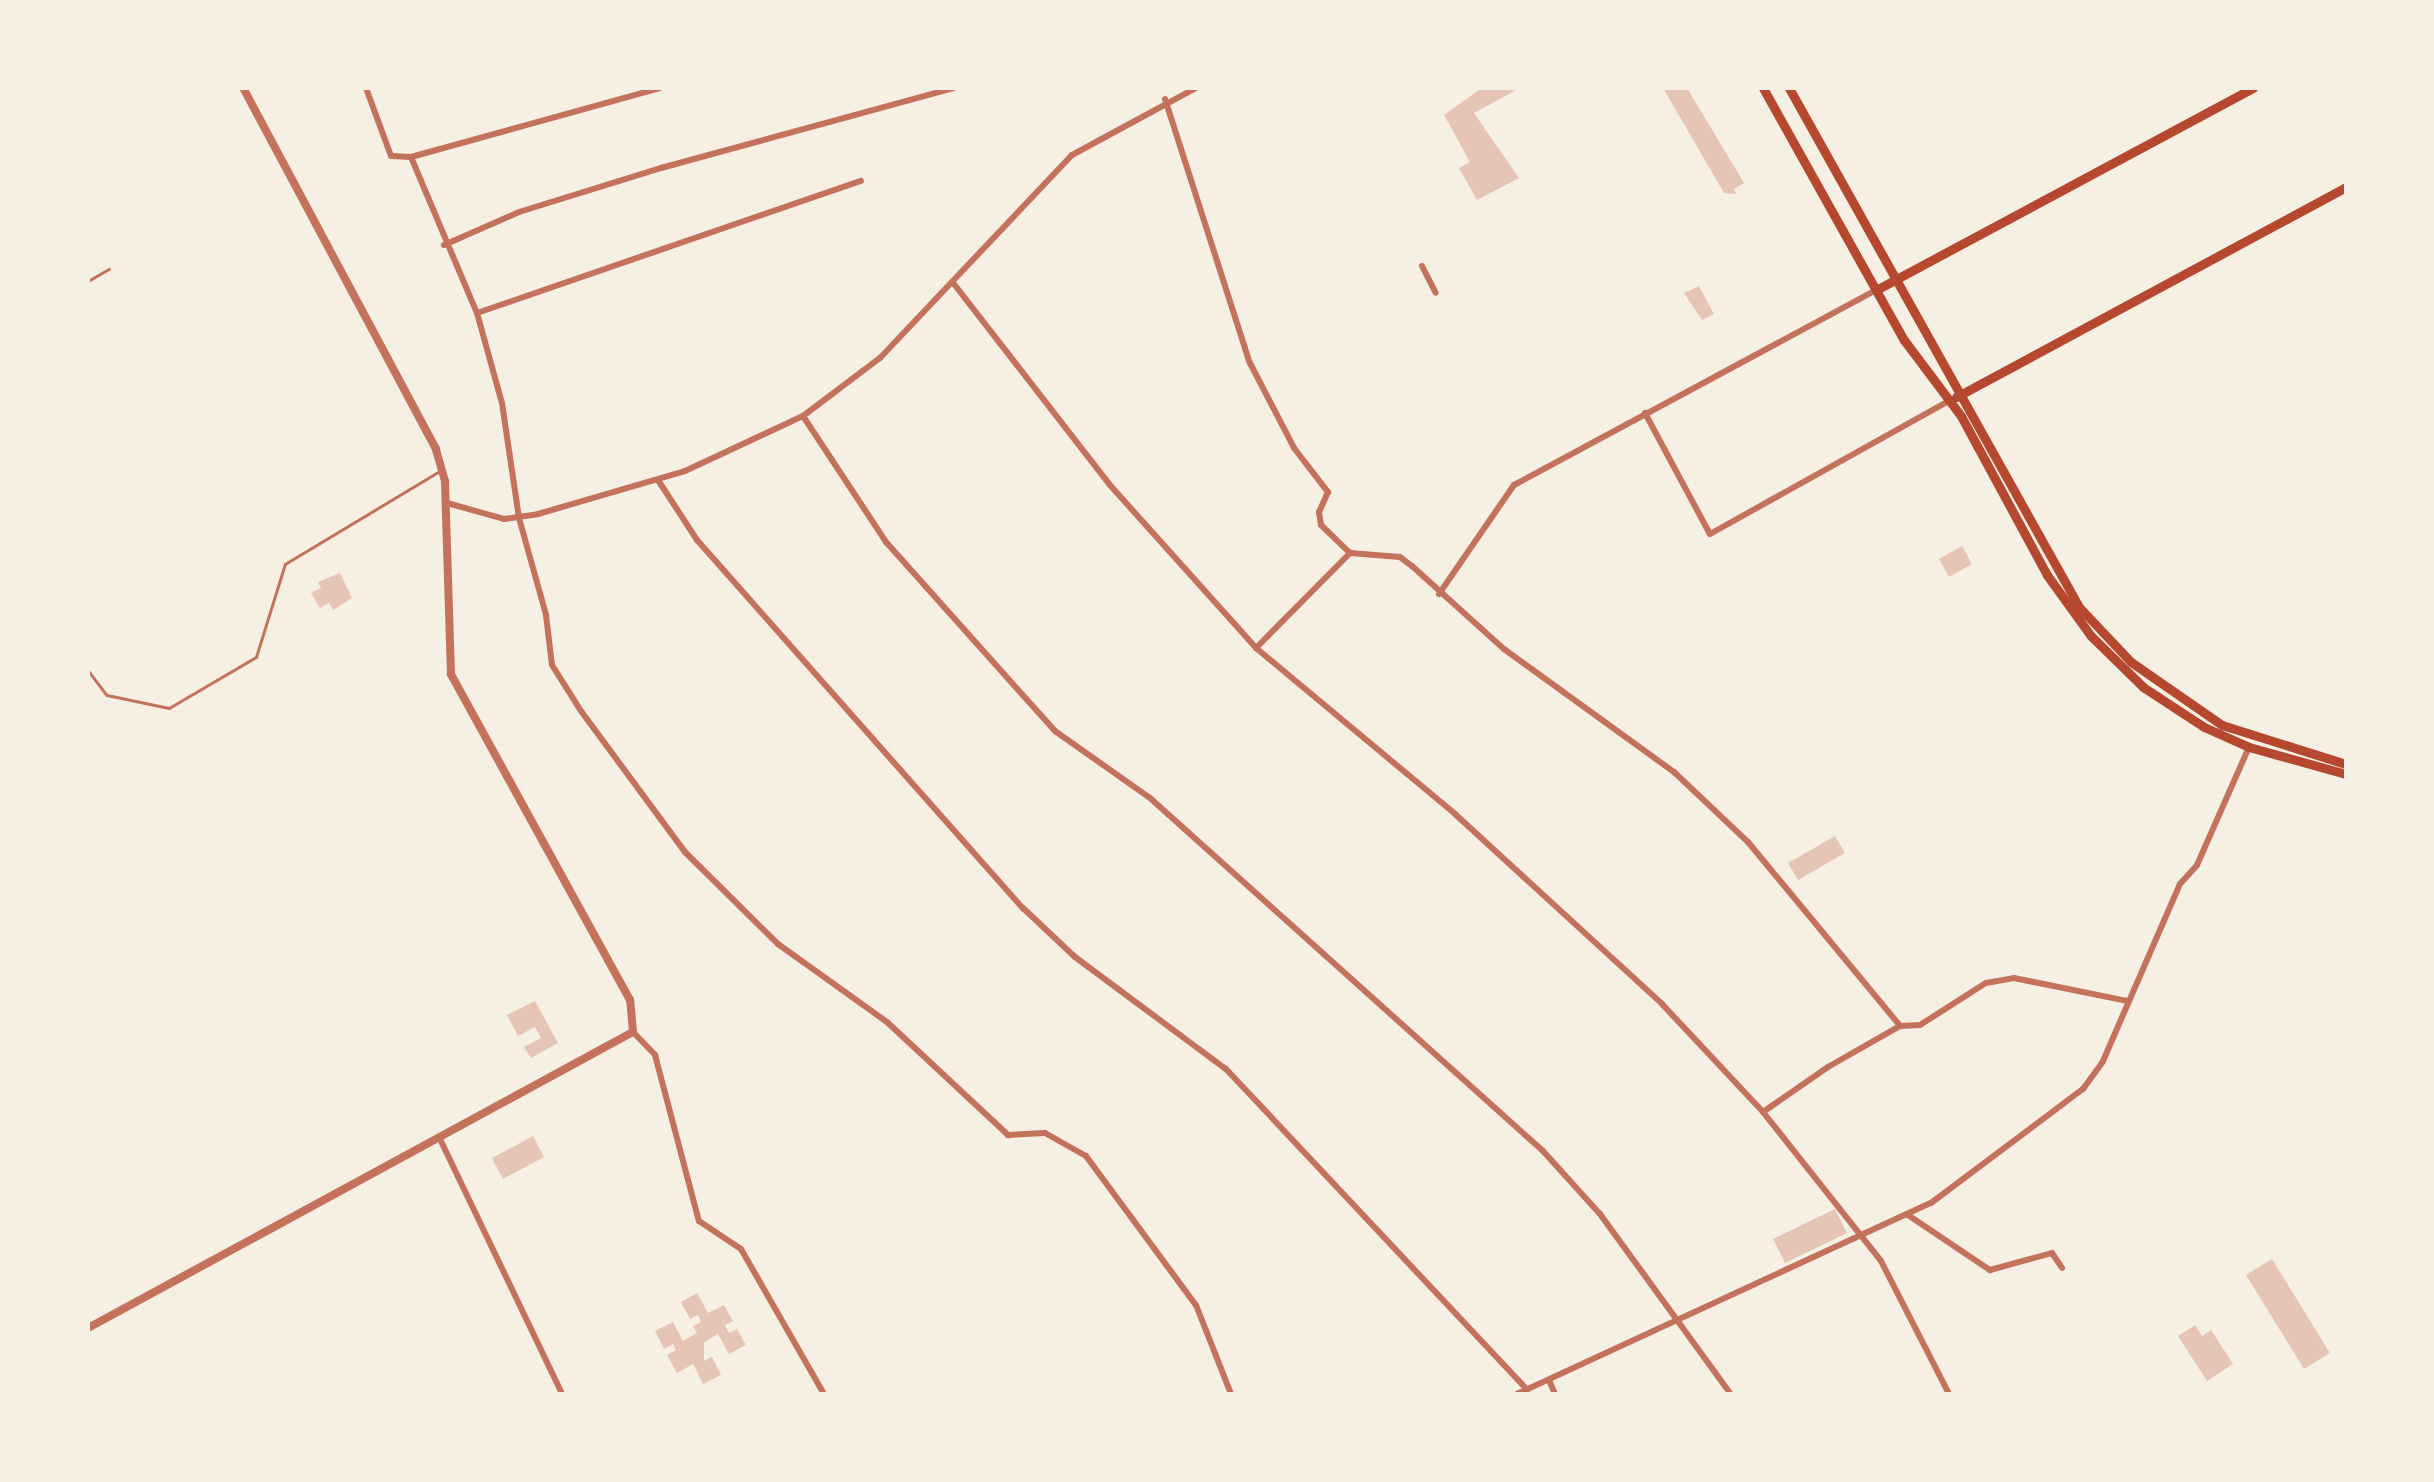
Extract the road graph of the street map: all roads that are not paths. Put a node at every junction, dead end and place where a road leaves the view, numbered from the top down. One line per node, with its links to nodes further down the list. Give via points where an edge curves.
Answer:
1 (211, 88): 2 (lane)
2 (230, 88)
3 (243, 88): 28 (street)
4 (366, 88): 12 (street, via 391,156)
5 (660, 88): 12 (street)
6 (953, 88): 15 (street, via 661,168 519,212)
7 (1196, 88): 11 (street)
8 (1763, 88): 21 (main road)
9 (1790, 88): 18 (main road)
10 (2253, 88): 18 (main road)
11 (1165, 100): 20 (street, via 1072,155); 32 (street, via 1250,362 1294,448 1328,492 1319,522)
12 (411, 157): 15 (street)
13 (861, 181): 23 (street)
14 (2346, 188): 24 (main road)
15 (444, 245): 23 (street)
16 (1422, 266): 22 (street)
17 (109, 269): 19 (lane)
18 (1895, 280): 21 (main road); 24 (main road)
19 (88, 281)
20 (954, 284): 27 (street, via 838,395); 34 (street, via 1109,484)
21 (1876, 290): 25 (main road); 26 (street)
22 (1436, 293)
23 (478, 313): 31 (street, via 502,403)
24 (1960, 395): 25 (main road); 37 (main road, via 2072,595 2131,662 2229,728)
25 (1950, 401): 26 (street, via 1710,534); 36 (main road, via 2047,575 2090,636 2142,687)
26 (1645, 413): 33 (street, via 1514,484)
27 (803, 416): 29 (street); 47 (street, via 886,542 1055,731 1150,798 1529,1138 1600,1214)
28 (444, 468): 30 (street); 35 (lane, via 285,564 256,657 169,708 107,695)
29 (658, 480): 31 (street); 50 (street, via 697,540 1023,908 1075,957 1226,1069)
30 (446, 503): 31 (street); 41 (street, via 451,674 630,1000)
31 (519, 518): 53 (street, via 546,615 552,665 685,852 778,944 887,1022 1008,1135 1045,1133 1086,1156 1196,1305)
32 (1350, 553): 33 (street, via 1400,557); 34 (street)
33 (1439, 594): 40 (street, via 1627,735 1723,817 1843,950)
34 (1256, 648): 42 (street, via 1482,838 1662,1004)
35 (88, 670)
36 (2249, 747): 38 (main road); 39 (street)
37 (2346, 764)
38 (2346, 774)
39 (2127, 1001): 40 (street, via 2014,978 1986,983 1920,1025); 44 (street, via 2103,1061 2083,1089)
40 (1900, 1026): 42 (street)
41 (633, 1032): 43 (street); 52 (street, via 655,1055 700,1221 741,1248)
42 (1762, 1112): 45 (street)
43 (440, 1139): 48 (street); 51 (street)
44 (1908, 1215): 45 (street); 46 (street, via 1990,1270 2052,1253)
45 (1864, 1239): 47 (street); 57 (street, via 1920,1330)
46 (2062, 1268)
47 (1677, 1317): 49 (street); 56 (street)
48 (88, 1328)
49 (1549, 1380): 50 (street); 55 (street)
50 (1528, 1390): 54 (street)
51 (562, 1394)
52 (824, 1394)
53 (1230, 1394)
54 (1517, 1394)
55 (1555, 1394)
56 (1731, 1394)
57 (1949, 1394)

